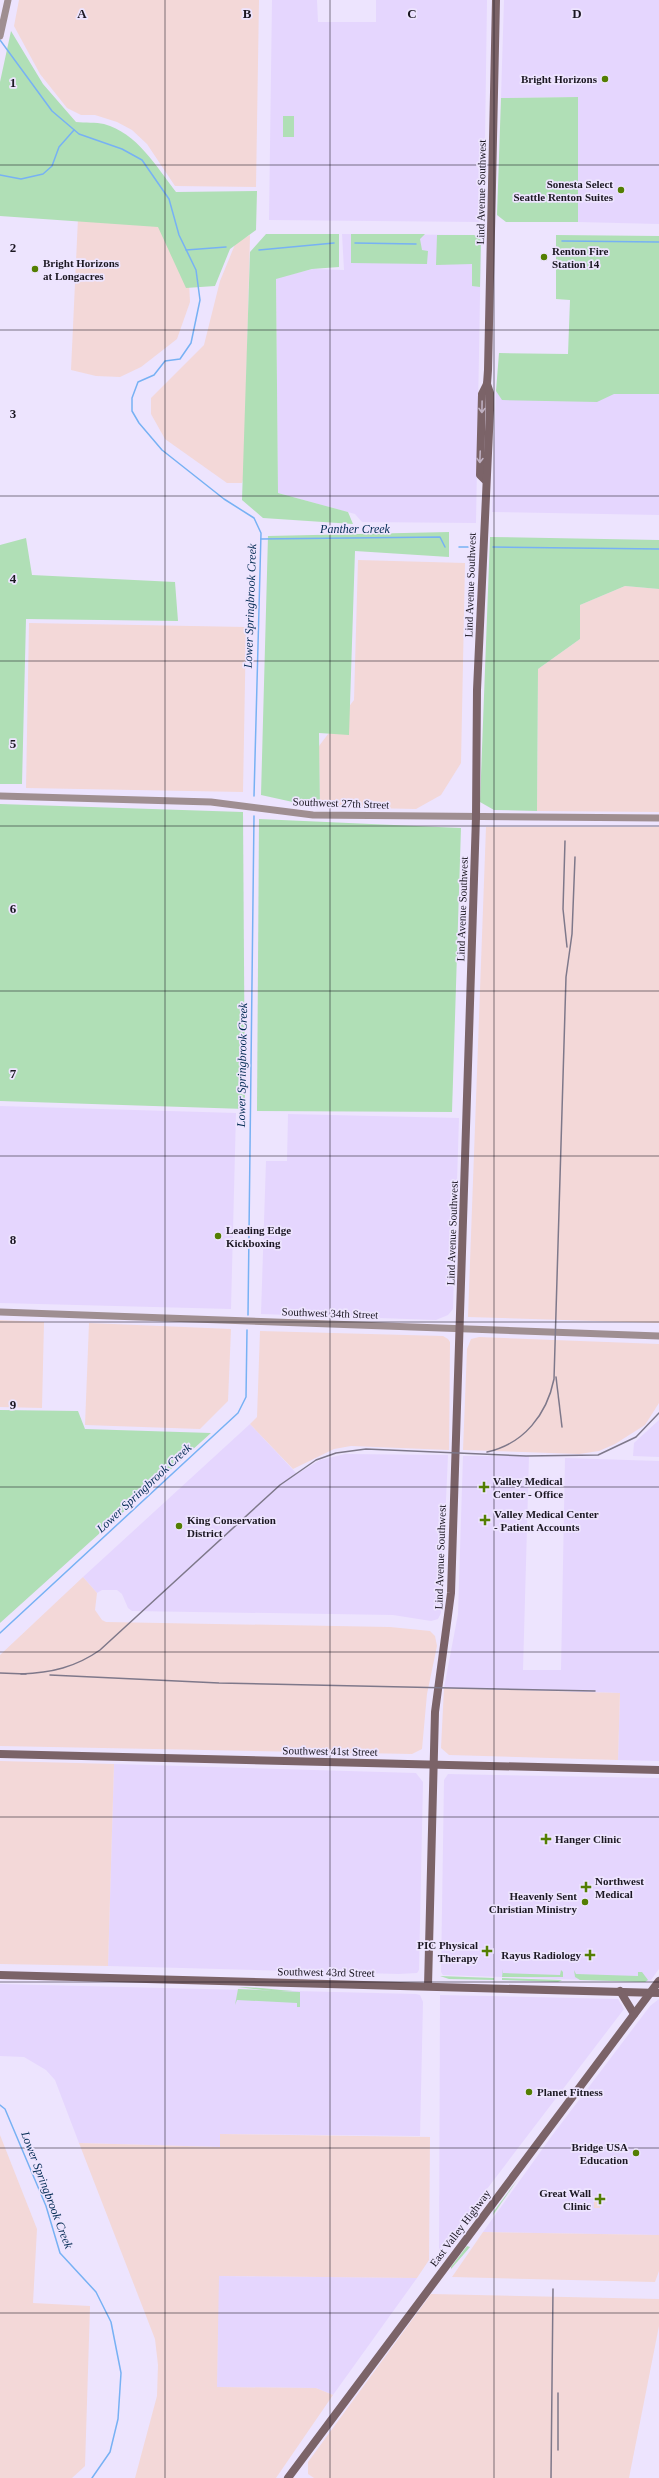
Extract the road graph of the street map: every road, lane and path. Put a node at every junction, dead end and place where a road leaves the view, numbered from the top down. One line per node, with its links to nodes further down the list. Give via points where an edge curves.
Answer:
1 (8, 0): 3 (street)
2 (496, 0): 5 (main road, Lind Avenue Southwest, via 486,384 490,393 490,410 477,690)
3 (0, 36)
4 (0, 796): 5 (street, Southwest 27th Street, via 223,803 313,815)
5 (476, 817): 6 (street, Southwest 27th Street); 8 (main road, Lind Avenue Southwest)
6 (659, 818)
7 (0, 1312): 8 (street, Southwest 34th Street)
8 (459, 1328): 9 (street, Southwest 34th Street); 11 (main road, Lind Avenue Southwest, via 451,1593 437,1692)
9 (659, 1336)
10 (0, 1754): 11 (main road, Southwest 41st Street)
11 (434, 1764): 12 (main road, Southwest 41st Street); 15 (main road, Lind Avenue Southwest)
12 (659, 1770)
13 (0, 1975): 15 (main road, Southwest 43rd Street)
14 (659, 1981): 17 (main road, East Valley Highway)
15 (428, 1986): 16 (main road, Southwest 43rd Street)
16 (620, 1991): 17 (main road, Southwest 43rd Street); 18 (main road)
17 (656, 1992): 18 (main road, East Valley Highway)
18 (634, 2014): 19 (main road, East Valley Highway)
19 (288, 2478)

